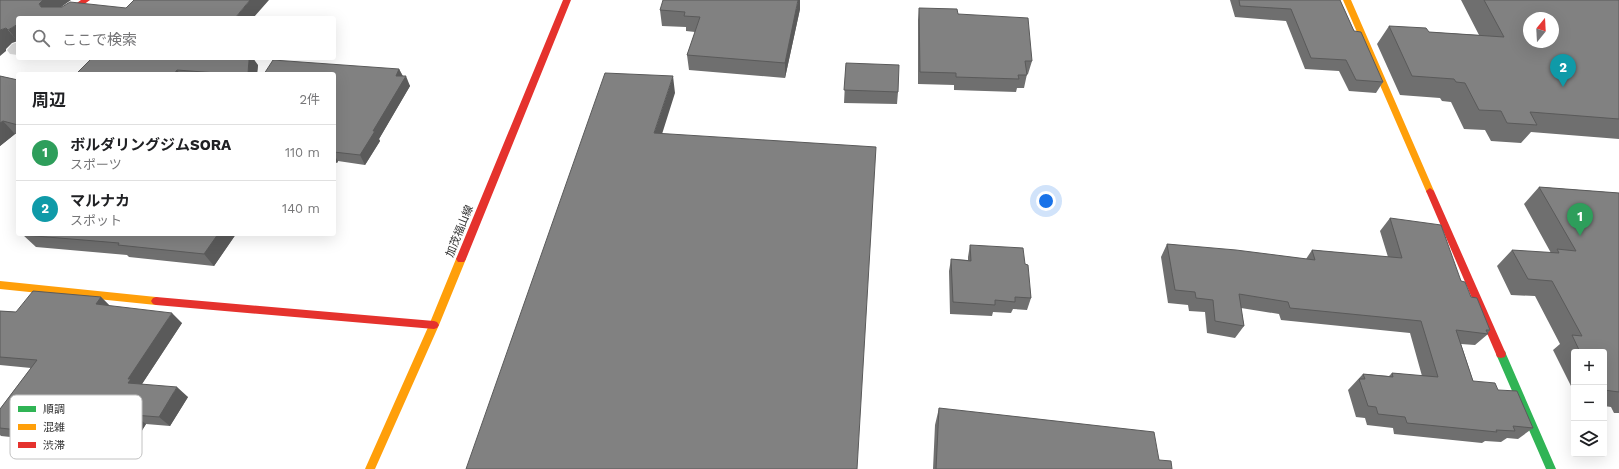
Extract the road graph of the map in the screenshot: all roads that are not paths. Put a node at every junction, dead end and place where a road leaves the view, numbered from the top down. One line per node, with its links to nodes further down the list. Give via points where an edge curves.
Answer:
1 (86, 0): 4 (street)
2 (567, 0): 6 (street, 加茂福山線)
3 (1347, 0): 8 (street)
4 (63, 16)
5 (0, 285): 6 (street)
6 (434, 325): 7 (street, 加茂福山線)
7 (370, 469)
8 (1551, 469)

